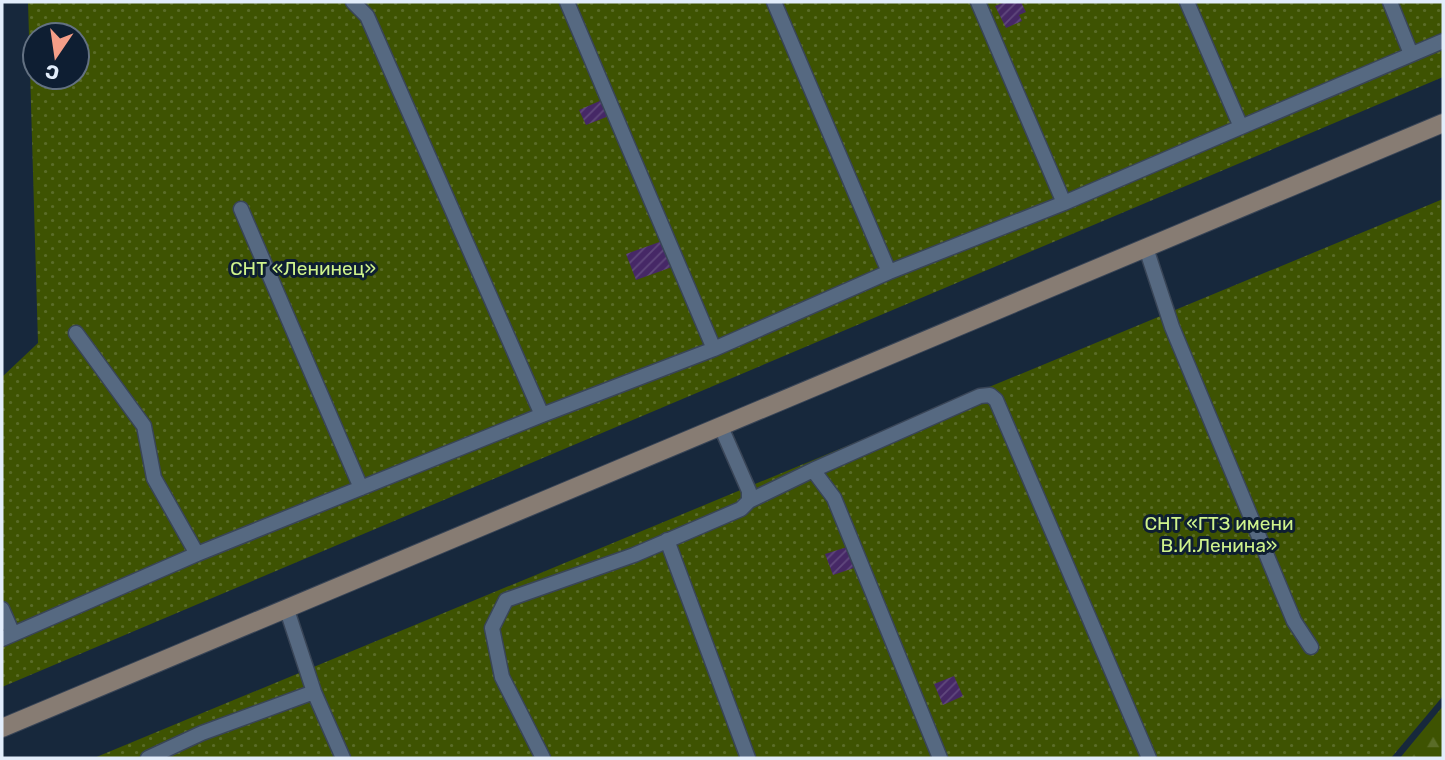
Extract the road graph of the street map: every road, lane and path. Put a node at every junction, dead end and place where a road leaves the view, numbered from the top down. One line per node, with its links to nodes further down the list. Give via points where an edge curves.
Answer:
1 (353, 2): 17 (lane, via 367,16)
2 (567, 2): 16 (lane)
3 (774, 2): 14 (lane)
4 (978, 2): 11 (lane)
5 (1187, 2): 10 (lane)
6 (1390, 2): 8 (lane)
7 (1443, 41): 8 (lane)
8 (1411, 54): 10 (lane)
9 (1443, 123): 13 (main road)
10 (1241, 127): 11 (lane)
11 (1064, 203): 14 (lane)
12 (241, 209): 20 (lane)
13 (1146, 248): 18 (main road); 27 (lane, via 1172,327 1294,621)
14 (890, 272): 16 (lane)
15 (76, 333): 23 (lane, via 144,426 154,478)
16 (714, 349): 17 (lane)
17 (542, 415): 20 (lane)
18 (721, 427): 21 (lane, via 749,491); 25 (main road)
19 (813, 470): 21 (lane); 34 (lane, via 834,498); 35 (lane, via 980,396 996,400)
20 (361, 488): 23 (lane)
21 (749, 501): 22 (lane, via 741,509)
22 (667, 540): 32 (lane, via 506,600 492,628 502,677); 33 (lane)
23 (197, 554): 26 (lane)
24 (2, 609): 26 (lane)
25 (287, 610): 28 (lane); 29 (main road)
26 (7, 636)
27 (1311, 647)
28 (314, 692): 30 (lane); 31 (lane)
29 (2, 728)
30 (148, 758)
31 (342, 758)
32 (543, 758)
33 (748, 758)
34 (940, 758)
35 (1149, 758)

